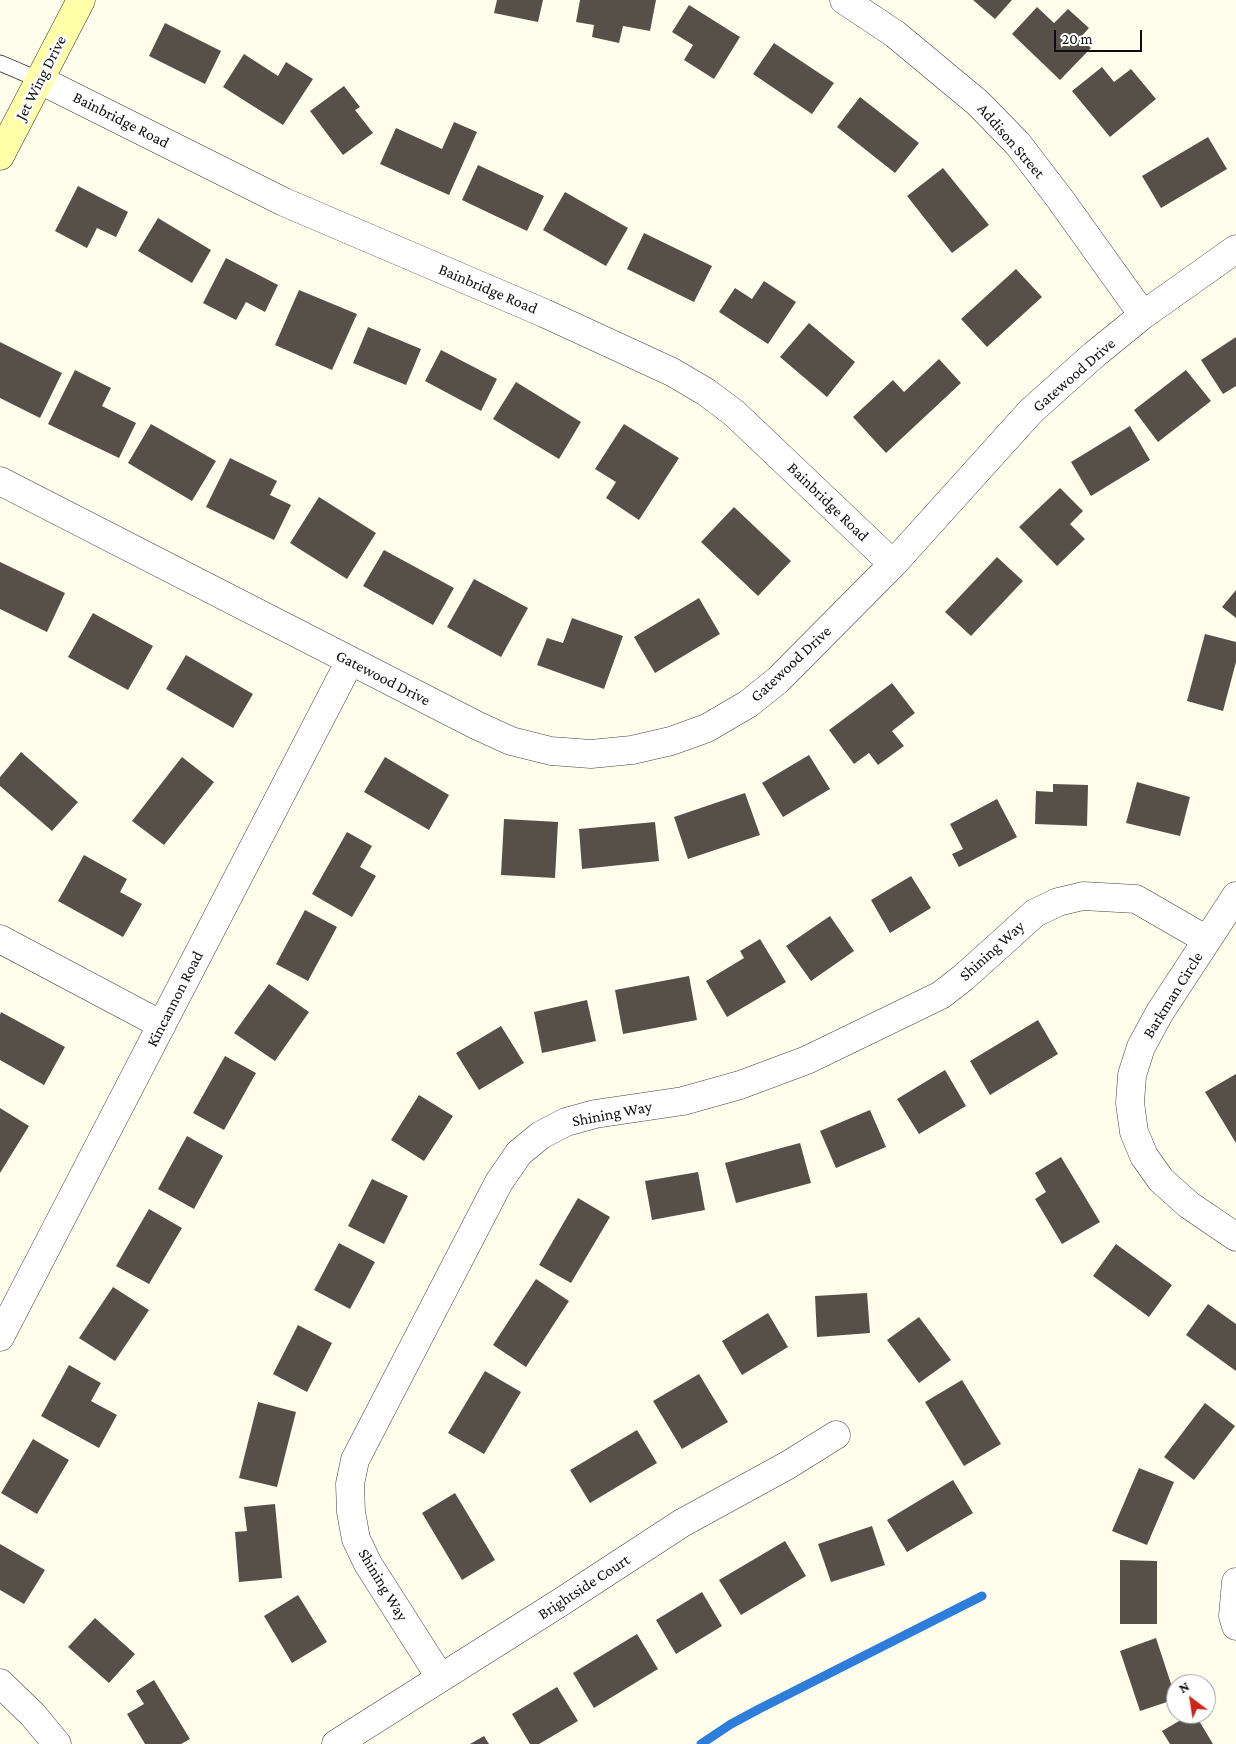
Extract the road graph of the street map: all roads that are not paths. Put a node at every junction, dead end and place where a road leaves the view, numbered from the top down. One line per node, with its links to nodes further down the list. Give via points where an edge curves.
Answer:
1 (81, 0): 4 (main road, Jet Wing Drive)
2 (844, 0): 7 (street, Addison Street, via 895,34 978,102 1018,144)
3 (0, 62): 4 (lane)
4 (40, 80): 5 (main road, Jet Wing Drive); 9 (street, Bainbridge Road, via 284,202 544,313 672,372 734,413)
5 (0, 156)
6 (1236, 249): 7 (street, Gatewood Drive)
7 (1143, 316): 9 (street, Gatewood Drive, via 1032,411)
8 (0, 481): 10 (street, Gatewood Drive)
9 (892, 564): 10 (street, Gatewood Drive, via 778,680 748,704 708,728 632,750 591,754 511,741)
10 (350, 661): 14 (street, Kincannon Road)
11 (1236, 896): 13 (street, Barkman Circle)
12 (0, 939): 14 (street)
13 (1207, 940): 15 (street, Barkman Circle, via 1141,1047 1132,1075 1130,1103 1134,1132 1144,1156 1161,1180 1189,1205); 20 (street, Shining Way, via 1136,900 1083,896 1058,902 1035,914 941,994 807,1060 740,1085 683,1100 595,1114 566,1122 541,1135 519,1153 499,1182 355,1460 350,1484 356,1539 368,1564)
14 (162, 1025): 16 (street, Kincannon Road)
15 (1236, 1237)
16 (0, 1337)
17 (836, 1435): 20 (street, Brightside Court, via 682,1524)
18 (1236, 1582): 19 (street, via 1233,1616)
19 (1236, 1626)
20 (440, 1677): 23 (street, Brightside Court)
21 (0, 1683): 22 (street)
22 (57, 1744)
23 (336, 1744)

